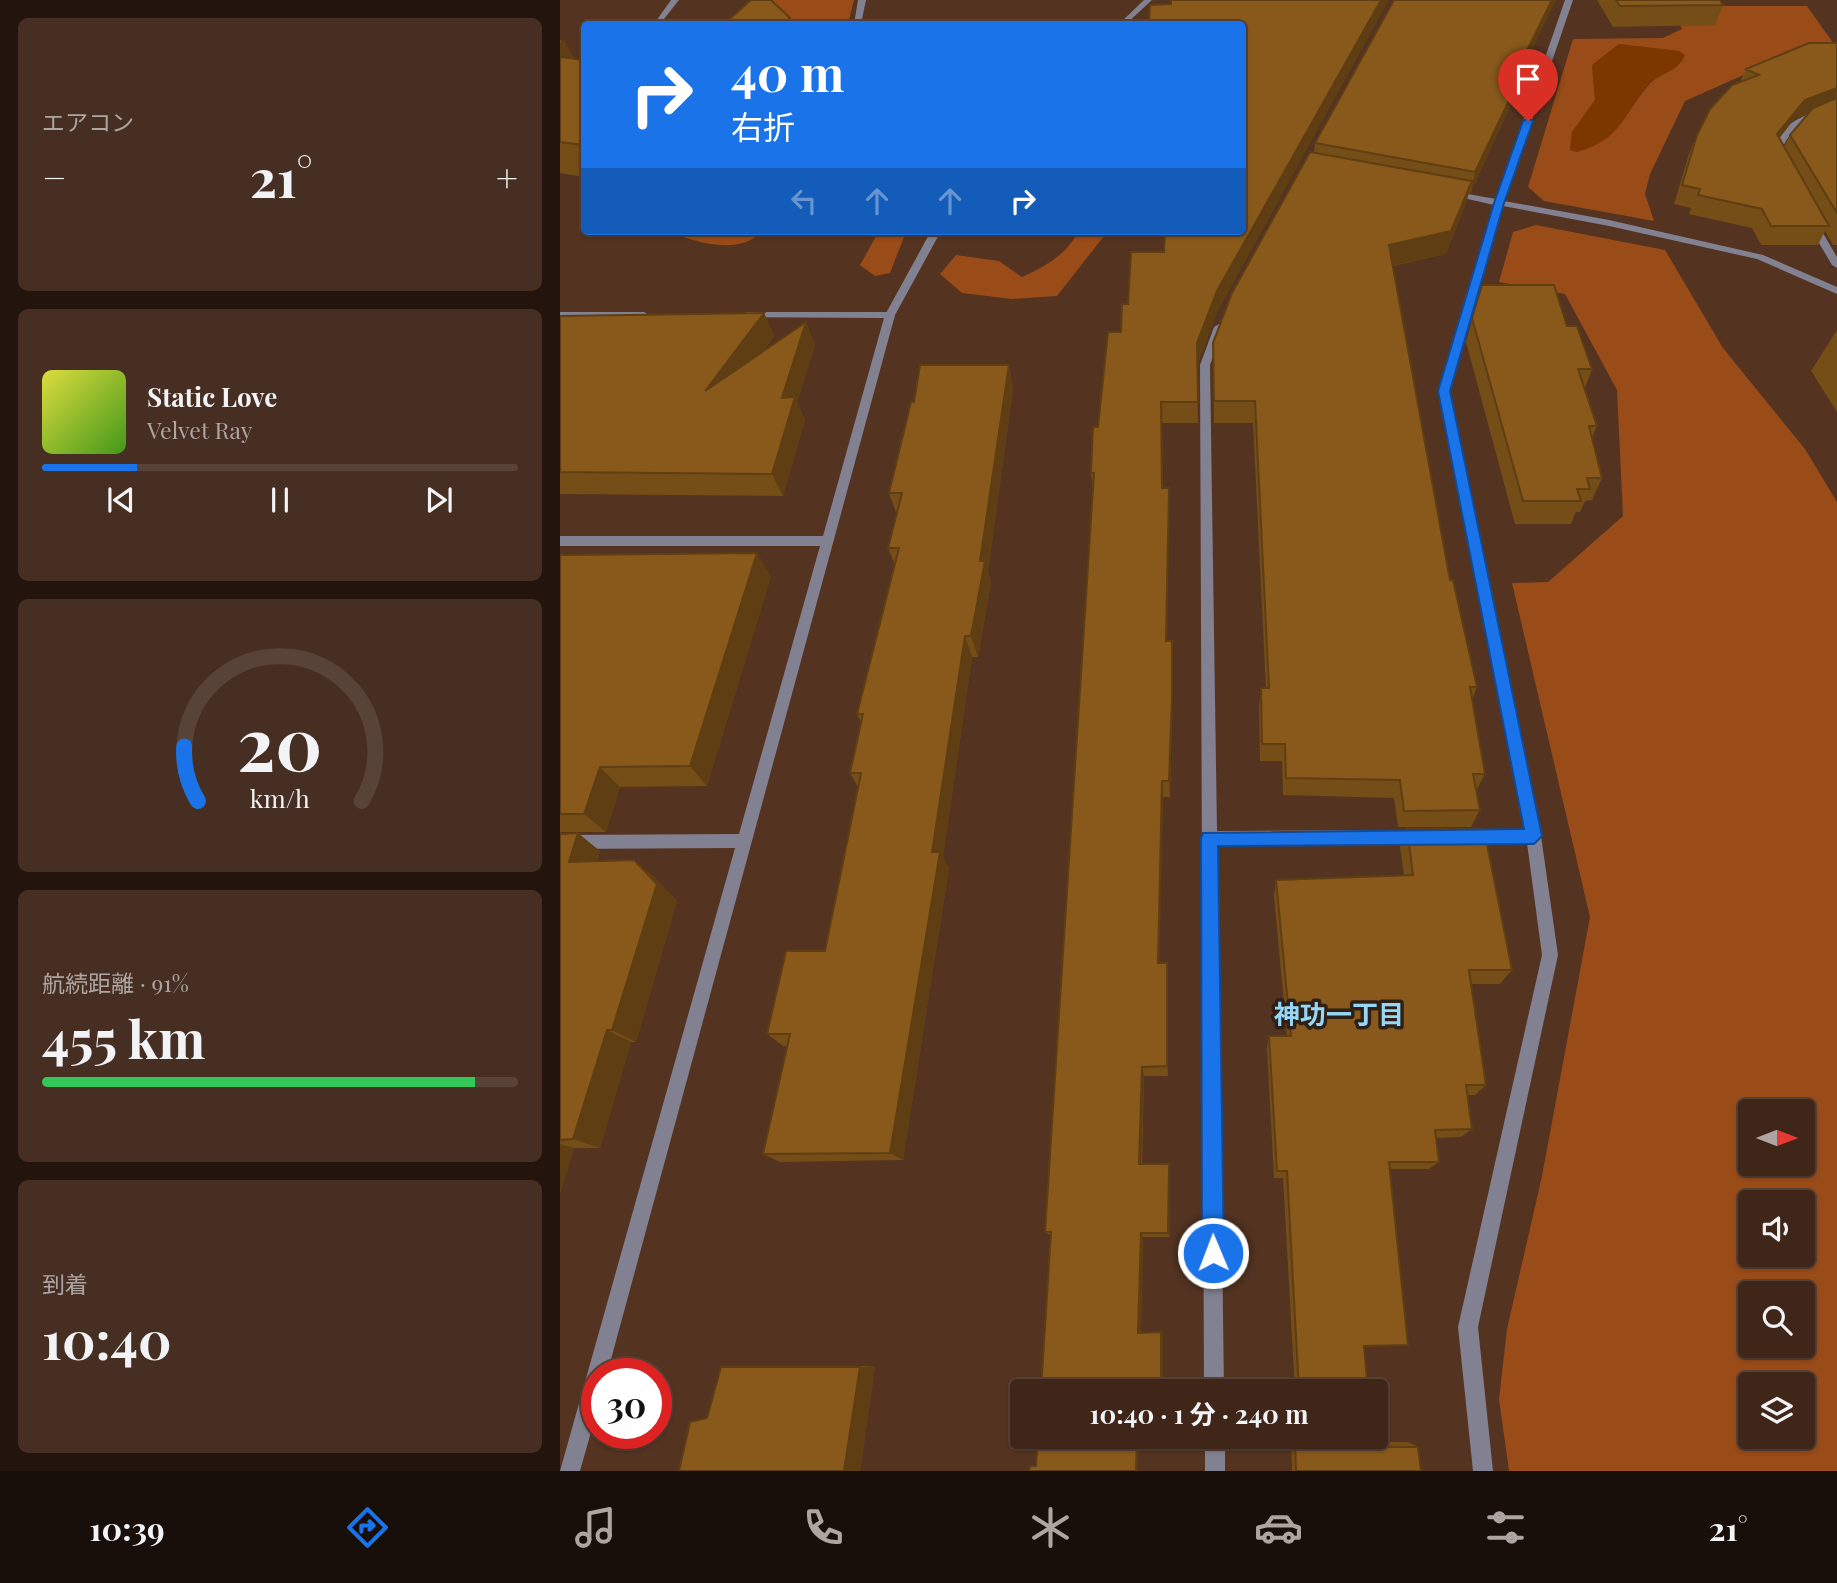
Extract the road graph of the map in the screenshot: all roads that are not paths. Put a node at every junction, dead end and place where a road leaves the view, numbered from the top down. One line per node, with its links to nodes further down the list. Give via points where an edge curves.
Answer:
1 (674, 0): 5 (street)
2 (862, 0): 6 (street)
3 (1148, 0): 7 (street)
4 (1569, 0): 11 (street)
5 (659, 21)
6 (858, 21)
7 (1125, 21)
8 (1837, 108): 9 (street, via 1815,112 1790,125 1774,155)
9 (1780, 165)
10 (1434, 191): 11 (street)
11 (1499, 203): 15 (street, via 1760,257); 23 (street, via 1444,391)
12 (1809, 219): 14 (street)
13 (934, 235): 19 (street)
14 (1837, 265)
15 (1837, 291)
16 (1224, 314): 24 (street, via 1205,365)
17 (656, 315): 20 (street)
18 (739, 315): 19 (street)
19 (890, 315): 22 (street)
20 (560, 316)
21 (560, 541): 22 (street)
22 (827, 541): 25 (street)
23 (1534, 836): 24 (street); 33 (street, via 1550,956 1468,1327)
24 (1209, 838): 28 (street)
25 (744, 841): 26 (street); 27 (street)
26 (560, 842)
27 (601, 1358)
28 (1214, 1379)
29 (581, 1431): 31 (street)
30 (1215, 1449): 32 (street)
31 (570, 1471)
32 (1215, 1471)
33 (1483, 1471)

